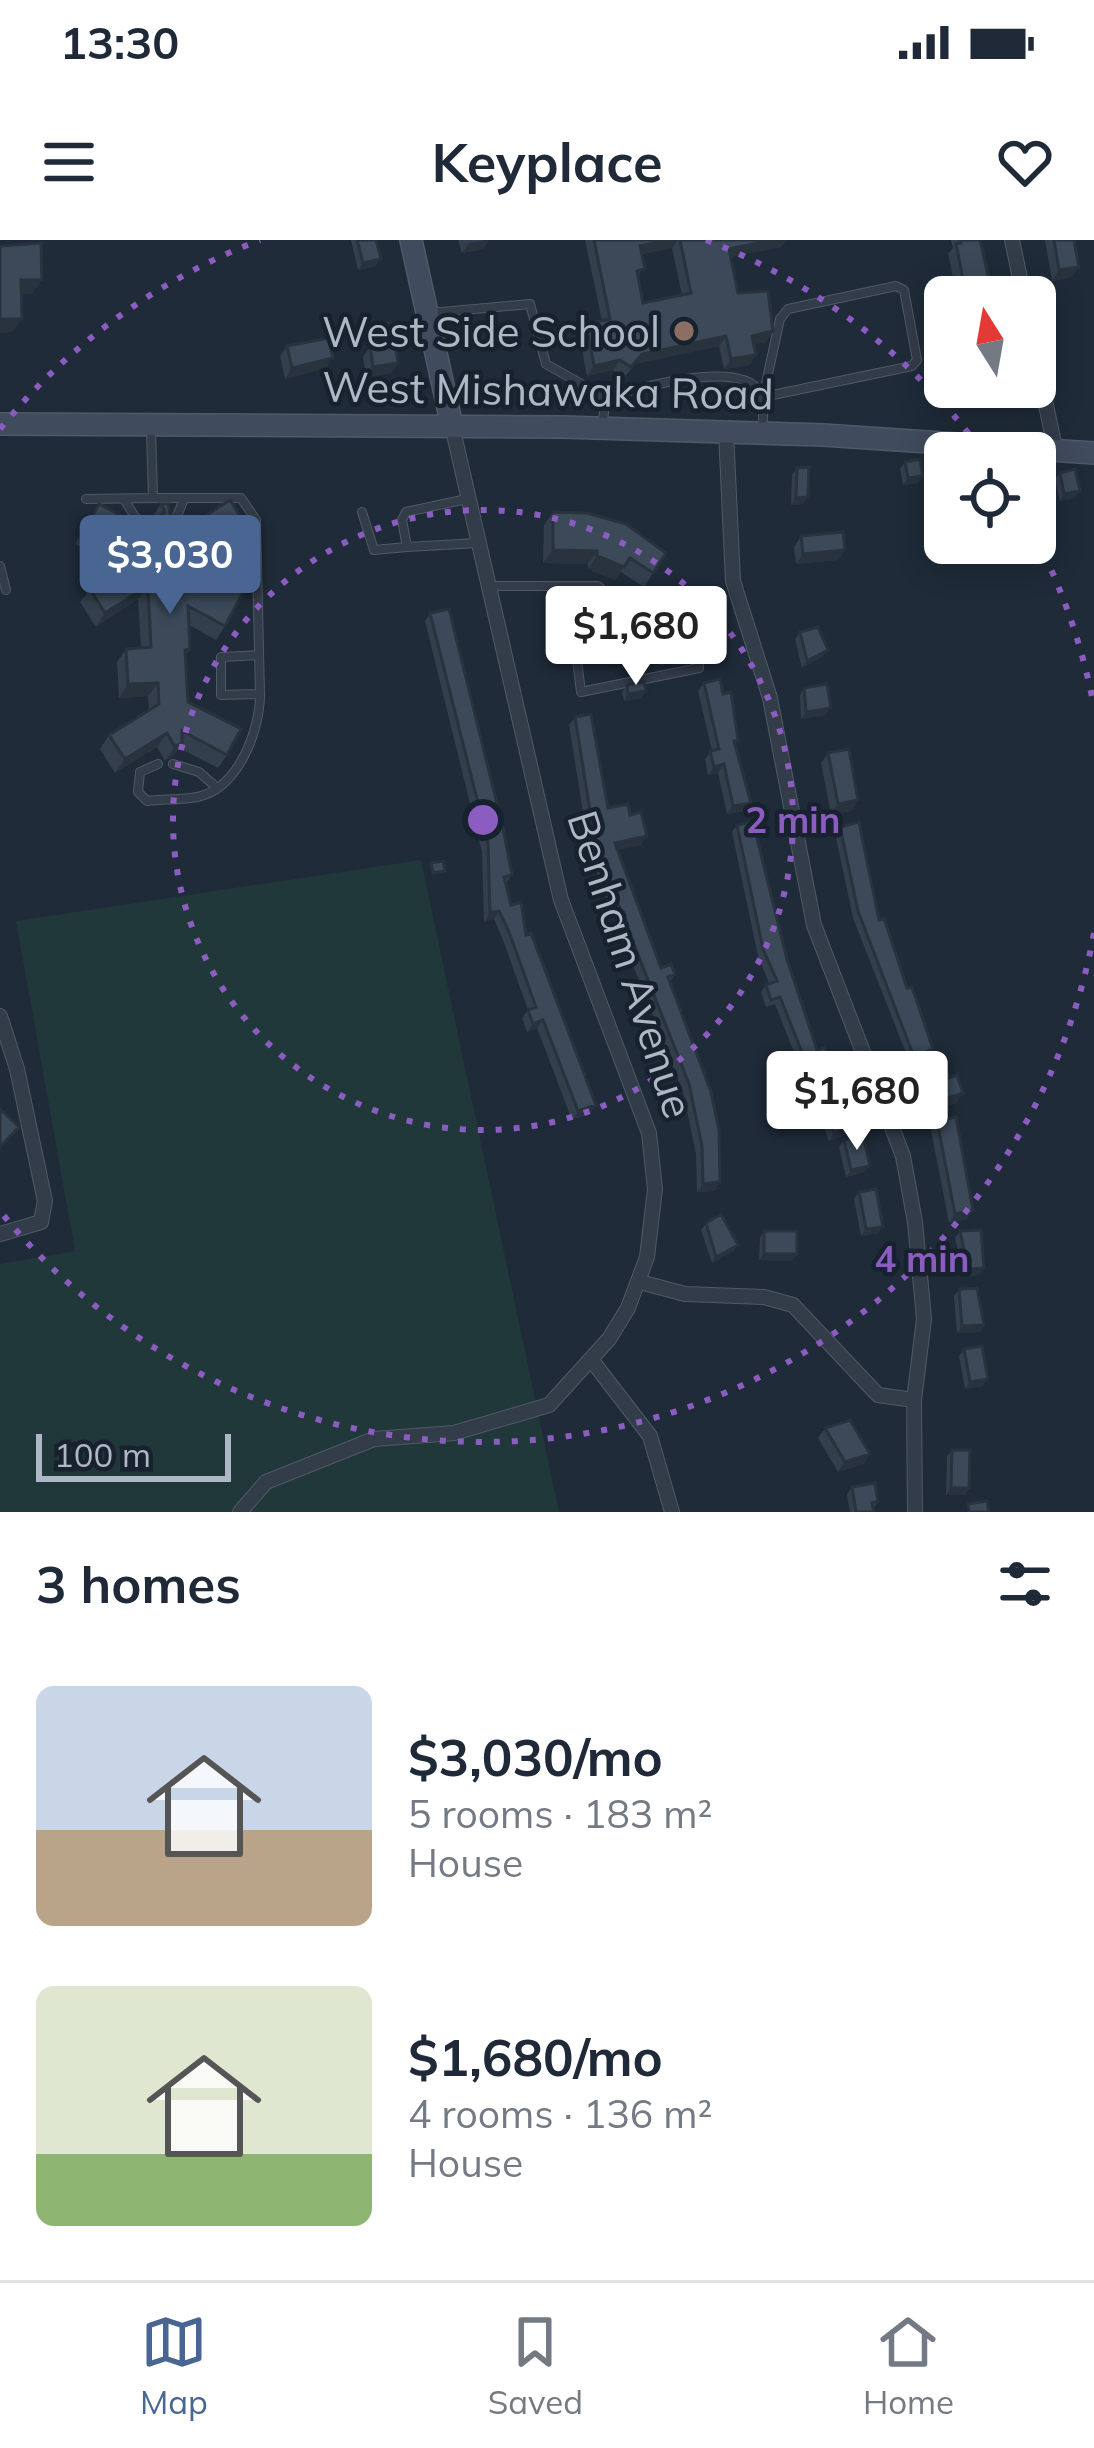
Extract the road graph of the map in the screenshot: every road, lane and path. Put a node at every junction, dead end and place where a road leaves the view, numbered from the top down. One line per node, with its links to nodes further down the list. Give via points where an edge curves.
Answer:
1 (410, 240): 4 (main road, Benham Avenue)
2 (1012, 240): 3 (street)
3 (1020, 276)
4 (427, 313): 6 (lane, via 530,304 546,364); 9 (main road, Benham Avenue)
5 (764, 397): 5 (lane, via 912,366 904,290 788,309); 6 (lane, via 723,378 692,378); 12 (lane)
6 (606, 398): 10 (lane)
7 (151, 422): 8 (main road, West Mishawaka Road); 9 (main road, West Mishawaka Road); 16 (lane)
8 (0, 424)
9 (452, 427): 10 (main road, West Mishawaka Road); 20 (street, Benham Avenue)
10 (602, 428): 11 (main road, West Mishawaka Road)
11 (726, 432): 12 (main road, West Mishawaka Road); 39 (street, via 733,581 770,698 814,925 907,1178 924,1319)
12 (762, 433): 13 (main road, West Mishawaka Road)
13 (924, 441)
14 (1056, 448): 15 (main road, West Mishawaka Road)
15 (1094, 453)
16 (153, 498): 18 (lane); 19 (lane)
17 (86, 499): 18 (lane)
18 (124, 499): 22 (lane)
19 (184, 499): 23 (lane); 30 (lane, via 242,498 256,520)
20 (468, 499): 24 (street, Benham Avenue); 25 (lane, via 404,514)
21 (362, 512): 25 (lane, via 374,550)
22 (147, 524)
23 (164, 524)
24 (478, 543): 25 (lane); 27 (street, Benham Avenue)
25 (407, 547)
26 (0, 566): 29 (lane)
27 (488, 586): 28 (lane); 37 (street, Benham Avenue, via 561,900 649,1133 654,1203)
28 (568, 588): 28 (lane, via 580,692 699,668 694,602 634,609 598,586)
29 (6, 590)
30 (259, 655): 31 (lane); 31 (lane, via 220,657 221,695)
31 (260, 694): 34 (lane, via 260,722 231,776)
32 (158, 764): 34 (lane, via 140,772 138,792 147,801 202,796)
33 (173, 764): 34 (lane)
34 (216, 787)
35 (0, 1016): 36 (street, via 45,1202 41,1222)
36 (0, 1234)
37 (640, 1282): 38 (street, Benham Avenue); 39 (street, via 793,1305 878,1395)
38 (593, 1362): 40 (street, Benham Avenue, via 548,1406 454,1433 374,1439 266,1482); 41 (street, via 650,1436)
39 (914, 1400): 42 (street)
40 (240, 1512)
41 (671, 1512)
42 (915, 1512)

